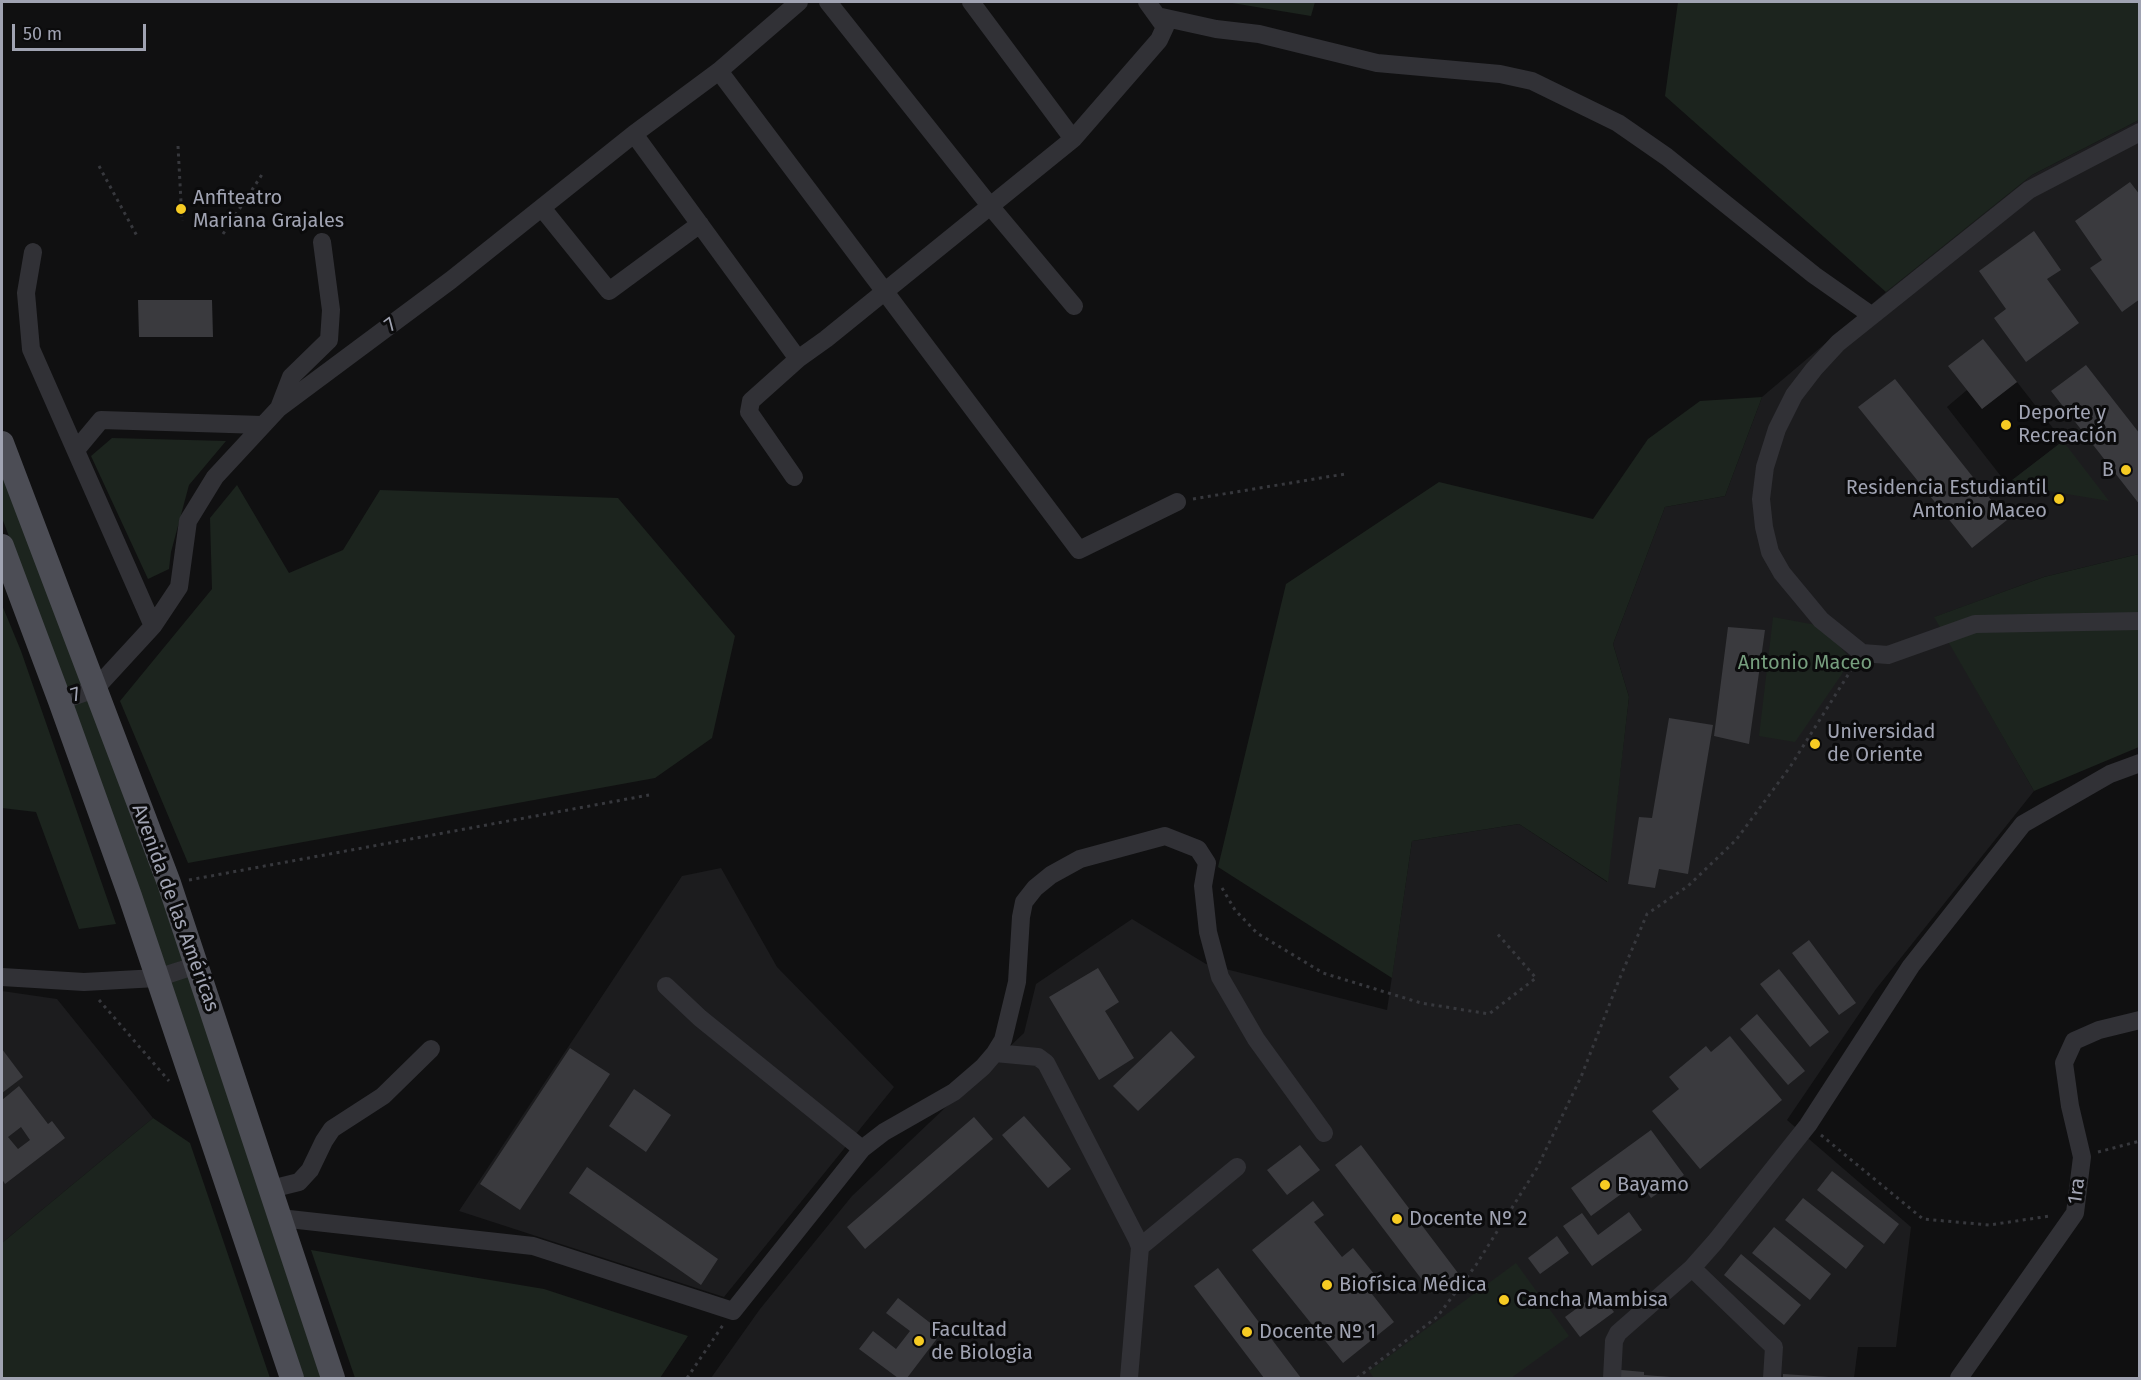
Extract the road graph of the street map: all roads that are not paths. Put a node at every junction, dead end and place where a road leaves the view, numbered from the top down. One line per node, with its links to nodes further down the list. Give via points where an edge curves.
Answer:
1 (799, 2): 5 (street, 7)
2 (828, 2): 10 (street)
3 (971, 2): 8 (street)
4 (1152, 9): 8 (street, via 1165,27 1160,40); 16 (street, via 1216,29 1259,34 1377,63 1500,74 1532,81 1618,123)
5 (719, 71): 7 (street, 7); 14 (street)
6 (2139, 132): 16 (street, via 2029,190)
7 (634, 134): 9 (street, 7); 11 (street)
8 (1073, 139): 10 (street)
9 (542, 207): 11 (street, via 609,291); 18 (street, 7)
10 (991, 207): 14 (street); 15 (street)
11 (699, 224): 17 (street)
12 (322, 242): 18 (street, via 331,310 329,340 291,378)
13 (33, 252): 21 (street, via 26,293 31,349)
14 (884, 291): 17 (street); 23 (street, via 1079,550)
15 (1074, 306)
16 (1871, 315): 25 (street, via 1838,344 1794,395 1777,429 1765,467 1761,499 1770,552 1821,620 1862,653 1888,655 1975,624)
17 (798, 359): 22 (street, via 751,401 749,412)
18 (279, 408): 19 (street, 7)
19 (262, 425): 21 (street, via 101,420); 26 (street, 7, via 215,477 188,521 179,587)
20 (2, 443): 27 (main road, Avenida de las Américas)
21 (76, 450): 26 (street)
22 (794, 477)
23 (1177, 502)
24 (2, 546): 28 (main road, Avenida de las Américas)
25 (2139, 621)
26 (153, 626): 27 (street, 7)
27 (95, 689): 28 (street, 7); 30 (main road, Avenida de las Américas)
28 (60, 701): 32 (main road, Avenida de las Américas)
29 (2139, 763): 43 (street, via 2110,774 2023,824 1911,966 1808,1125)
30 (197, 965): 32 (street); 40 (main road, Avenida de las Américas)
31 (2, 977): 32 (street, via 84,982)
32 (157, 978): 44 (main road, Avenida de las Américas)
33 (666, 986): 38 (street)
34 (2139, 1020): 49 (street, 1ra, via 2099,1029 2074,1041 2064,1063 2082,1156 2075,1212)
35 (430, 1049): 40 (street, via 383,1096 332,1129 299,1182)
36 (995, 1053): 37 (street, via 1017,982 1024,902 1035,888 1080,859 1166,836 1198,849 1207,863 1203,886 1208,932 1220,977 1256,1039); 38 (street, via 954,1092); 42 (street, via 1038,1057 1046,1062)
37 (1324, 1133)
38 (862, 1149): 41 (street, via 733,1311 533,1246)
39 (1237, 1167): 42 (street)
40 (271, 1189): 41 (main road, Avenida de las Américas)
41 (280, 1218): 45 (main road, Avenida de las Américas)
42 (1140, 1247): 46 (street)
43 (1692, 1268): 47 (street, via 1618,1333); 48 (street, via 1774,1347)
44 (292, 1378)
45 (333, 1378)
46 (1129, 1378)
47 (1612, 1378)
48 (1772, 1378)
49 (1959, 1378)

